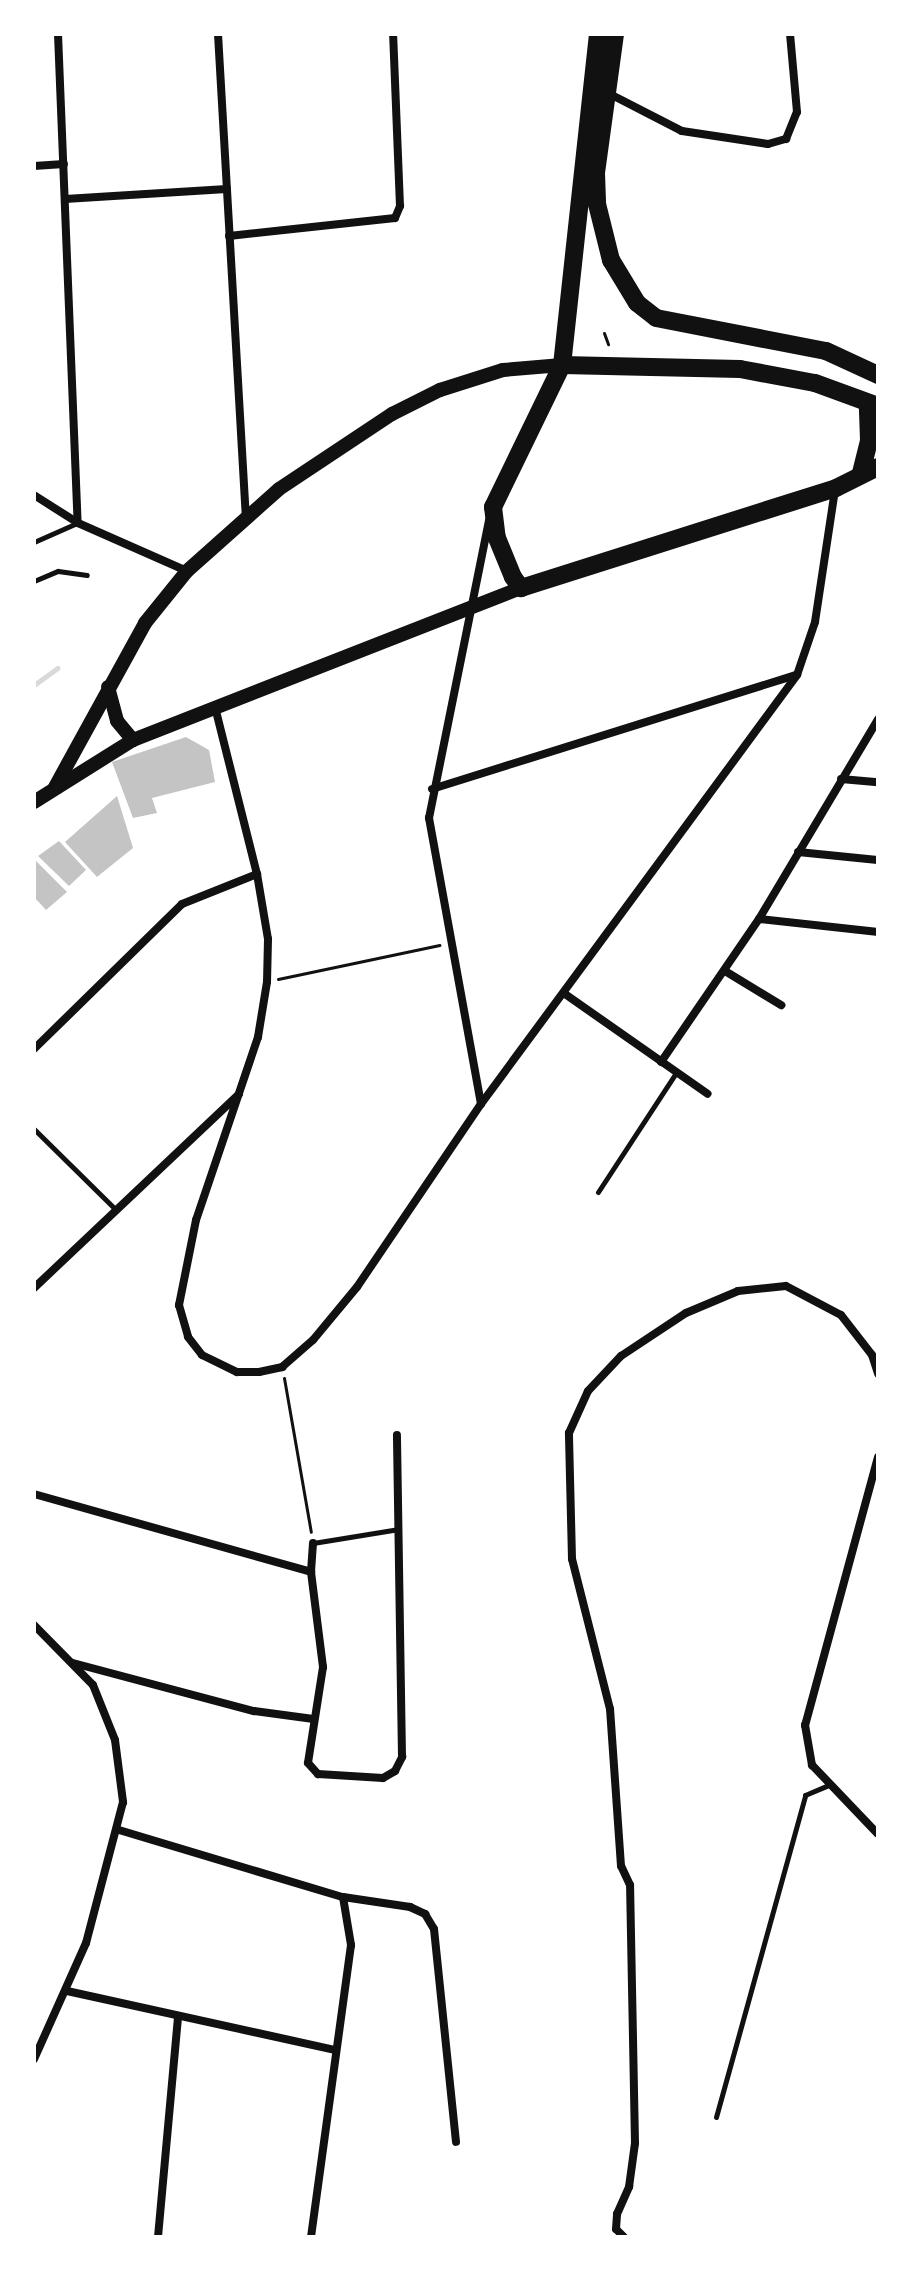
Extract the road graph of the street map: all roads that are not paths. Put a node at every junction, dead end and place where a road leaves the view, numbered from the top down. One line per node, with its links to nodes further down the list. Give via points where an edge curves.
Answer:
1 (58, 34): 8 (street)
2 (218, 34): 10 (street)
3 (393, 34): 12 (street, via 400,206 391,221)
4 (598, 34): 7 (main road)
5 (615, 34): 7 (main road)
6 (790, 34): 7 (street, via 797,112 786,139 768,144 682,131)
7 (599, 88): 13 (main road); 14 (main road, via 597,204 611,260 637,303 656,318 813,348)
8 (64, 164): 9 (street); 11 (street)
9 (34, 166)
10 (227, 189): 11 (street); 12 (street)
11 (65, 199): 21 (street)
12 (229, 236): 20 (street)
13 (562, 365): 15 (main road, via 740,369 815,383); 19 (main road); 20 (street, via 503,370 440,390 347,442)
14 (878, 375)
15 (873, 404): 16 (main road)
16 (869, 470): 17 (main road)
17 (836, 488): 26 (main road); 28 (street, via 815,622)
18 (34, 495): 21 (street)
19 (493, 507): 26 (main road, via 501,553); 27 (street)
20 (246, 517): 23 (street)
21 (78, 523): 22 (lane); 23 (street)
22 (34, 542)
23 (187, 571): 29 (street, via 127,648)
24 (87, 575): 25 (lane, via 58,571)
25 (34, 581)
26 (521, 588): 27 (street)
27 (470, 605): 30 (street); 36 (street)
28 (797, 675): 36 (street); 44 (street)
29 (108, 687): 32 (street, via 117,721); 35 (street)
30 (216, 711): 32 (street); 40 (street)
31 (878, 719): 33 (street)
32 (133, 740): 35 (street)
33 (841, 779): 34 (street); 38 (street)
34 (878, 782)
35 (55, 787): 37 (street)
36 (432, 789): 51 (street, via 432,856)
37 (34, 802)
38 (798, 852): 39 (street); 41 (street)
39 (878, 860)
40 (257, 874): 46 (street, via 182,904); 49 (street, via 268,939 267,982)
41 (759, 919): 42 (street); 43 (street)
42 (878, 932)
43 (725, 971): 45 (street); 47 (street)
44 (565, 994): 47 (street); 51 (street)
45 (781, 1005)
46 (34, 1049)
47 (661, 1062): 48 (street)
48 (677, 1072): 50 (street); 53 (lane)
49 (243, 1091): 51 (street, via 196,1220 179,1305 188,1337 219,1366 237,1372 282,1367 313,1340 357,1287); 54 (street)
50 (708, 1094)
51 (481, 1104)
52 (34, 1129): 54 (lane)
53 (598, 1192)
54 (116, 1211): 55 (street)
55 (34, 1288)
56 (878, 1374): 78 (street, via 872,1355 841,1315 786,1286 738,1291 686,1313 621,1356 588,1391 569,1433 572,1559 610,1709 621,1866 630,1885 635,2143 629,2187 617,2214 616,2229)
57 (397, 1435): 60 (street)
58 (878, 1457): 66 (street, via 805,1725 812,1765)
59 (34, 1494): 62 (street)
60 (402, 1528): 61 (lane); 65 (street, via 402,1757 395,1771 383,1778 311,1770)
61 (313, 1543): 62 (street)
62 (311, 1572): 65 (street, via 323,1667)
63 (34, 1625): 64 (street)
64 (72, 1663): 65 (street, via 254,1711); 67 (street, via 93,1685 115,1740 123,1802)
65 (313, 1719)
66 (829, 1785): 68 (street); 74 (lane, via 805,1795)
67 (119, 1830): 69 (street); 70 (street)
68 (878, 1834)
69 (343, 1897): 72 (street, via 351,1945); 75 (street, via 410,1907 425,1914 434,1929)
70 (67, 1991): 71 (street); 73 (street)
71 (178, 2019): 72 (street); 76 (street)
72 (336, 2050): 77 (street)
73 (34, 2059)
74 (716, 2117)
75 (456, 2142)
76 (158, 2237)
77 (311, 2237)
78 (624, 2237)

